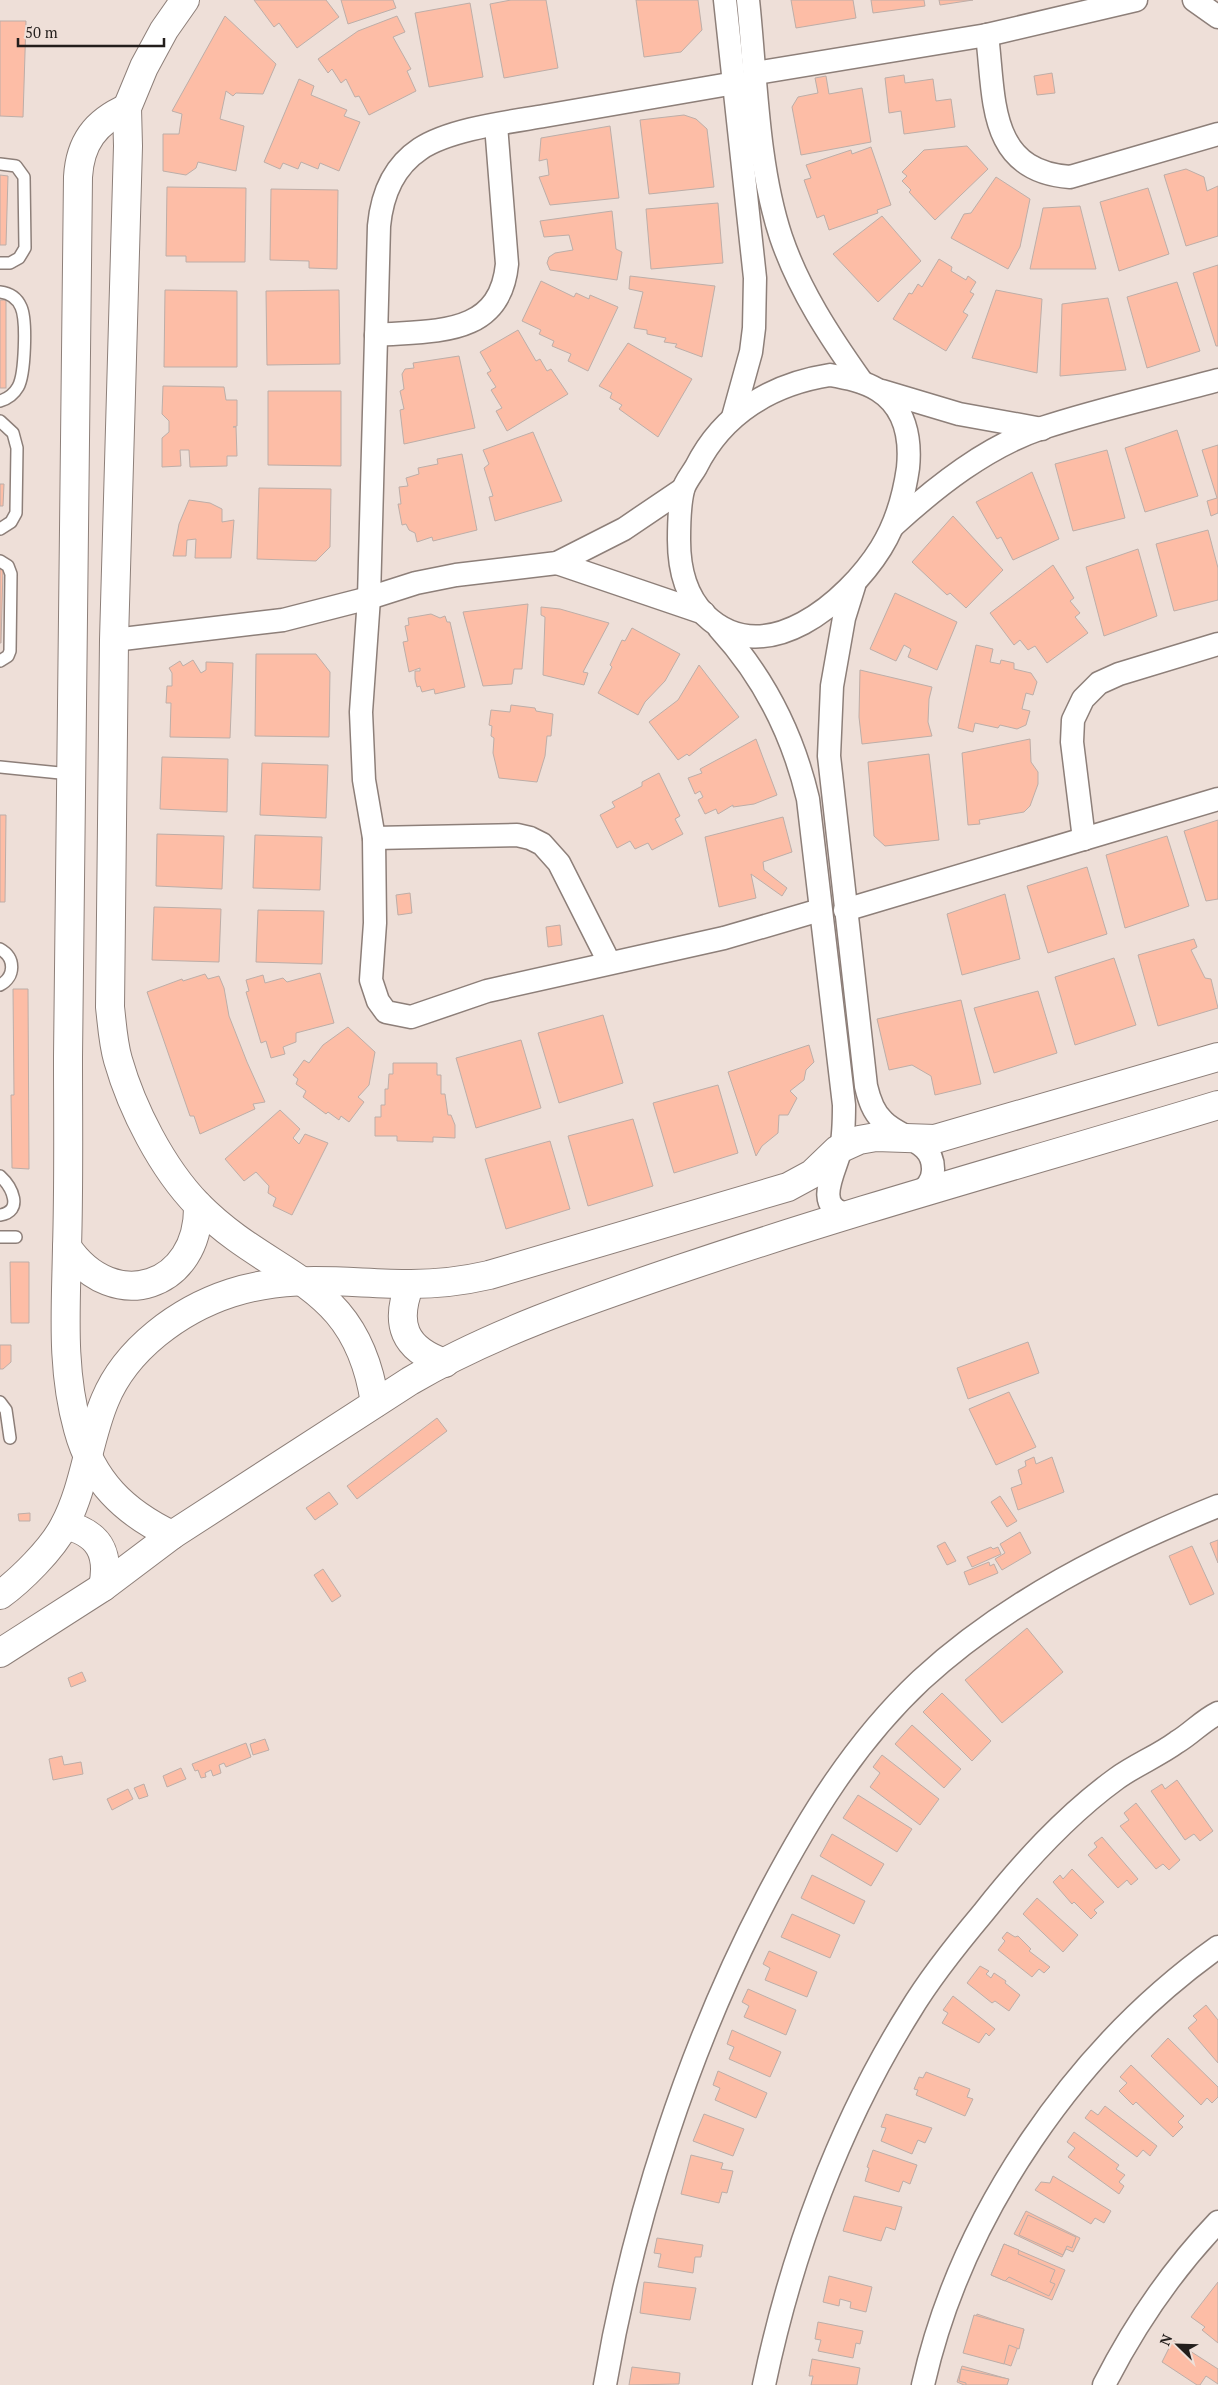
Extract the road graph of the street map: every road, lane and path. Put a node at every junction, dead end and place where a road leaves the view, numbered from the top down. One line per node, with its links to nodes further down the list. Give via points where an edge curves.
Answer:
1 (185, 0): 10 (street, via 144,67)
2 (725, 0): 9 (street)
3 (748, 0): 8 (street)
4 (1136, 0): 7 (street)
5 (1194, 0): 6 (street)
6 (1218, 17)
7 (987, 35): 8 (street); 12 (street, via 999,127 1012,152 1034,170 1070,178)
8 (756, 72): 18 (street, via 763,148 781,236 804,292 836,346)
9 (735, 83): 11 (street); 20 (street, via 756,303 751,352)
10 (127, 108): 31 (street); 35 (street, via 100,123 90,134 79,162)
11 (496, 124): 16 (street, via 437,140 420,148 394,174 381,208); 16 (street, via 507,264 506,278 495,303 486,313 462,326)
12 (1218, 134)
13 (0, 164): 14 (lane, via 16,166 24,177 25,242 19,258 10,263)
14 (0, 263)
15 (0, 292): 19 (lane, via 17,301 24,316 21,380 12,394)
16 (376, 335): 29 (street)
17 (1218, 380): 22 (street)
18 (870, 386): 20 (street, via 830,375 792,383 756,400); 22 (street, via 959,414); 24 (street, via 887,397 903,419 909,444 906,480)
19 (0, 401)
20 (734, 417): 23 (street, via 712,439)
21 (0, 421): 25 (lane, via 14,433 17,448 16,512 11,522)
22 (1042, 429): 24 (street, via 962,470)
23 (683, 489): 27 (street, via 624,529); 30 (street, via 679,530 681,568 689,592)
24 (893, 526): 28 (street, via 878,553)
25 (0, 530)
26 (0, 561): 33 (lane, via 8,566 11,574 10,651)
27 (557, 563): 29 (street, via 456,574); 30 (street)
28 (854, 584): 30 (street, via 817,615 772,636 743,635); 40 (street, via 837,652 829,722 832,791)
29 (369, 598): 31 (street, via 283,620); 37 (street, via 362,743 364,780)
30 (709, 618): 39 (street, via 741,654 786,728 802,775 812,824)
31 (114, 640): 50 (street, via 112,1024 118,1058 134,1107 171,1171)
32 (1218, 644): 38 (street, via 1119,674 1099,683 1083,699 1074,720 1072,742)
33 (0, 661)
34 (0, 767): 35 (lane)
35 (70, 774): 55 (street)
36 (1218, 799): 38 (street)
37 (374, 838): 42 (street, via 504,835 530,838 551,852 559,863); 42 (street, via 372,980 378,1002 386,1012 411,1017 472,995)
38 (1084, 839): 40 (street)
39 (820, 910): 42 (street, via 724,938); 47 (street, via 844,1105)
40 (845, 910): 46 (street, via 869,1098 881,1120)
41 (0, 949): 43 (lane, via 9,956 12,967 9,978)
42 (609, 962)
43 (0, 986)
44 (1218, 1057): 46 (street, via 947,1136)
45 (1218, 1105): 49 (street)
46 (912, 1139): 47 (street, via 867,1138); 49 (street, via 926,1149 933,1165 930,1183)
47 (841, 1148): 51 (street, via 827,1191 834,1209); 57 (street, via 812,1174 788,1187 489,1275 452,1283)
48 (0, 1176): 52 (lane, via 11,1189 14,1203 11,1210)
49 (917, 1196): 51 (street)
50 (198, 1205): 55 (street, via 195,1240 174,1269 159,1279 124,1286 107,1282 77,1262); 56 (street, via 245,1245)
51 (847, 1214): 58 (street, via 550,1315)
52 (0, 1215)
53 (0, 1237): 54 (lane)
54 (16, 1237)
55 (67, 1247): 62 (street, via 66,1370)
56 (303, 1280): 57 (street); 60 (street, via 322,1295 354,1333 364,1355); 62 (street, via 231,1293 186,1313 165,1327 135,1355 115,1381 103,1406)
57 (410, 1284): 58 (street, via 402,1303 402,1324 410,1342 426,1356)
58 (444, 1363): 60 (street)
59 (0, 1402): 61 (lane, via 6,1410)
60 (375, 1403): 65 (street)
61 (10, 1438)
62 (87, 1459): 64 (street); 65 (street, via 115,1497 145,1521)
63 (1218, 1506): 72 (street, via 1053,1584 1006,1612 920,1681 846,1763 785,1863 705,2032 666,2140 618,2313)
64 (65, 1525): 66 (street, via 81,1529 95,1539 104,1554 107,1570); 67 (street, via 31,1567)
65 (172, 1535): 66 (street)
66 (103, 1587): 68 (street)
67 (0, 1595)
68 (0, 1653)
69 (1218, 1713): 73 (street, via 1117,1778 1076,1812 1003,1887 929,1981 885,2053 841,2145 798,2252)
70 (1218, 1947): 74 (street, via 1165,1988 1121,2030 1044,2124 1010,2174 955,2280 938,2326)
71 (1218, 2222): 75 (street, via 1166,2283 1120,2353)
72 (604, 2385)
73 (764, 2385)
74 (923, 2385)
75 (1104, 2385)

